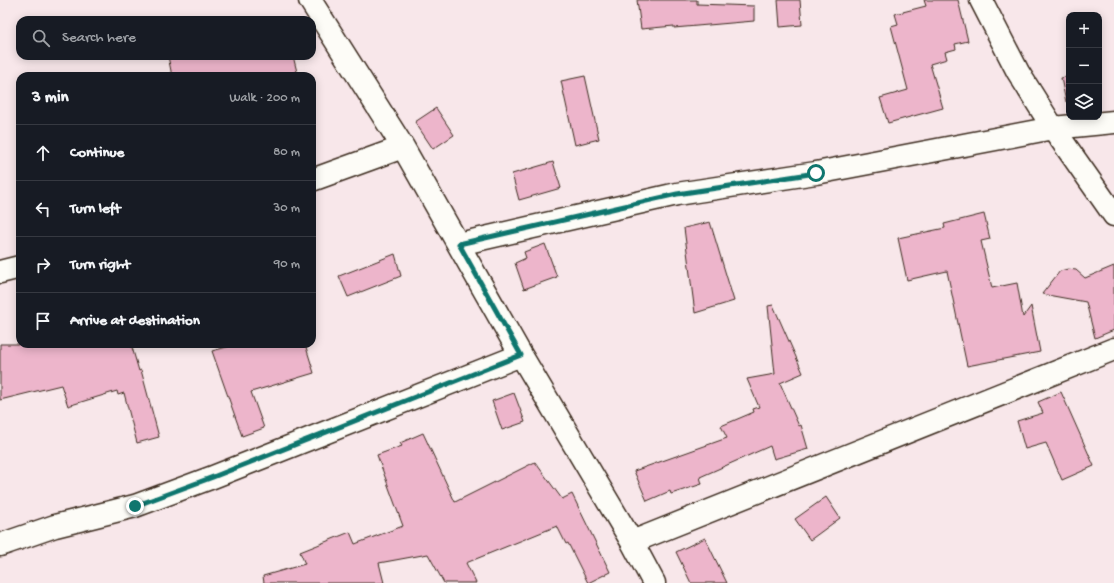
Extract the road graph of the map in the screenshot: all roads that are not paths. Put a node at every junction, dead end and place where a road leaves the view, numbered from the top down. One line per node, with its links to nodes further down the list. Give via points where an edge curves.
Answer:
1 (310, 0): 5 (street)
2 (981, 0): 4 (street, via 1018,72)
3 (1114, 122): 4 (street)
4 (1053, 128): 7 (street); 8 (street, via 816,173 677,194)
5 (403, 147): 6 (street); 8 (street)
6 (316, 179)
7 (1114, 215)
8 (459, 244): 12 (street)
9 (16, 268): 10 (street)
10 (0, 272)
11 (1114, 349): 13 (street)
12 (521, 355): 13 (street); 14 (street, via 135,506 55,526)
13 (632, 542): 15 (street)
14 (0, 545)
15 (654, 583)

